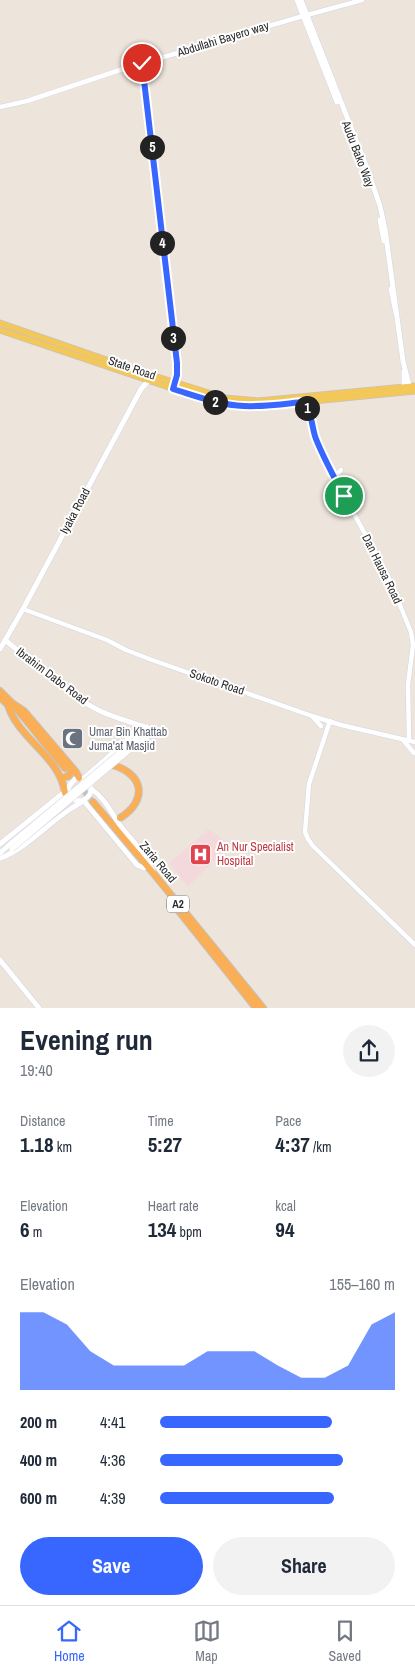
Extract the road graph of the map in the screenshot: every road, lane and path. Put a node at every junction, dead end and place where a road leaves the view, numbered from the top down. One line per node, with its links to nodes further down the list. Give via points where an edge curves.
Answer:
1 (297, 0): 4 (main road, Audu Bako Way)
2 (301, 0): 4 (main road, Audu Bako Way)
3 (362, 0): 4 (street, Abdullahi Bayero way)
4 (305, 16): 5 (street, Abdullahi Bayero way); 13 (main road, Audu Bako Way, via 371,188 381,223)
5 (142, 63): 6 (street, Abdullahi Bayero way); 11 (street, via 177,363)
6 (0, 107)
7 (0, 323): 9 (main road, State Road)
8 (0, 330): 9 (main road, State Road)
9 (143, 376): 10 (main road, State Road); 12 (main road)
10 (150, 378): 11 (main road, State Road); 12 (main road, Iyaka Road)
11 (174, 386): 13 (main road, State Road, via 246,401); 15 (main road, State Road, via 234,406)
12 (140, 389): 19 (main road, Iyaka Road)
13 (410, 389): 14 (main road, State Road)
14 (313, 401): 15 (main road, State Road); 16 (street, Dan Hausa Road)
15 (302, 402): 16 (street, Dan Hausa Road)
16 (311, 416): 18 (street, Dan Hausa Road, via 315,436)
17 (341, 470): 18 (street)
18 (334, 478): 31 (street, Dan Hausa Road, via 388,576 411,632)
19 (23, 609): 20 (main road, Iyaka Road); 25 (street, Sokoto Road, via 152,660)
20 (5, 640): 21 (main road, Iyaka Road); 28 (main road, Ibrahim Dabo Road, via 85,702 100,711)
21 (0, 649)
22 (0, 691): 24 (highway)
23 (0, 697): 24 (highway)
24 (10, 704): 38 (highway); 38 (highway, via 24,711)
25 (312, 716): 26 (street, Sokoto Road); 29 (street)
26 (330, 721): 27 (street, Sokoto Road); 30 (street)
27 (341, 725): 30 (street); 32 (street, Sokoto Road)
28 (145, 726): 34 (main road); 34 (main road, Ibrahim Dabo Road, via 156,731); 39 (main road)
29 (321, 726)
30 (327, 730): 49 (street, via 309,784 306,835 313,846)
31 (410, 732): 33 (street, Dan Hausa Road); 35 (street)
32 (402, 740): 33 (street, Sokoto Road); 36 (street)
33 (409, 741): 35 (street, Sokoto Road)
34 (136, 742): 37 (main road, bridge); 45 (main road, bridge)
35 (415, 742)
36 (414, 753)
37 (112, 765): 43 (highway, via 127,771 138,786 134,808); 45 (main road, bridge)
38 (65, 771): 39 (highway); 41 (highway)
39 (81, 778): 40 (main road); 41 (main road, via 71,782)
40 (91, 789): 42 (main road); 48 (main road, via 100,796 146,857)
41 (66, 791): 42 (main road); 44 (main road)
42 (82, 801): 46 (main road, via 16,851); 47 (main road, via 137,866)
43 (113, 819): 47 (highway, Zaria Road / A2, via 91,803); 48 (highway, Zaria Road / A2)
44 (0, 844)
45 (10, 847): 46 (main road)
46 (0, 857)
47 (144, 868): 54 (highway, Zaria Road / A2)
48 (154, 874): 55 (highway, Zaria Road / A2)
49 (415, 945)
50 (0, 960): 53 (main road)
51 (0, 966): 52 (main road)
52 (35, 1008)
53 (40, 1008)
54 (256, 1008)
55 (263, 1008)

